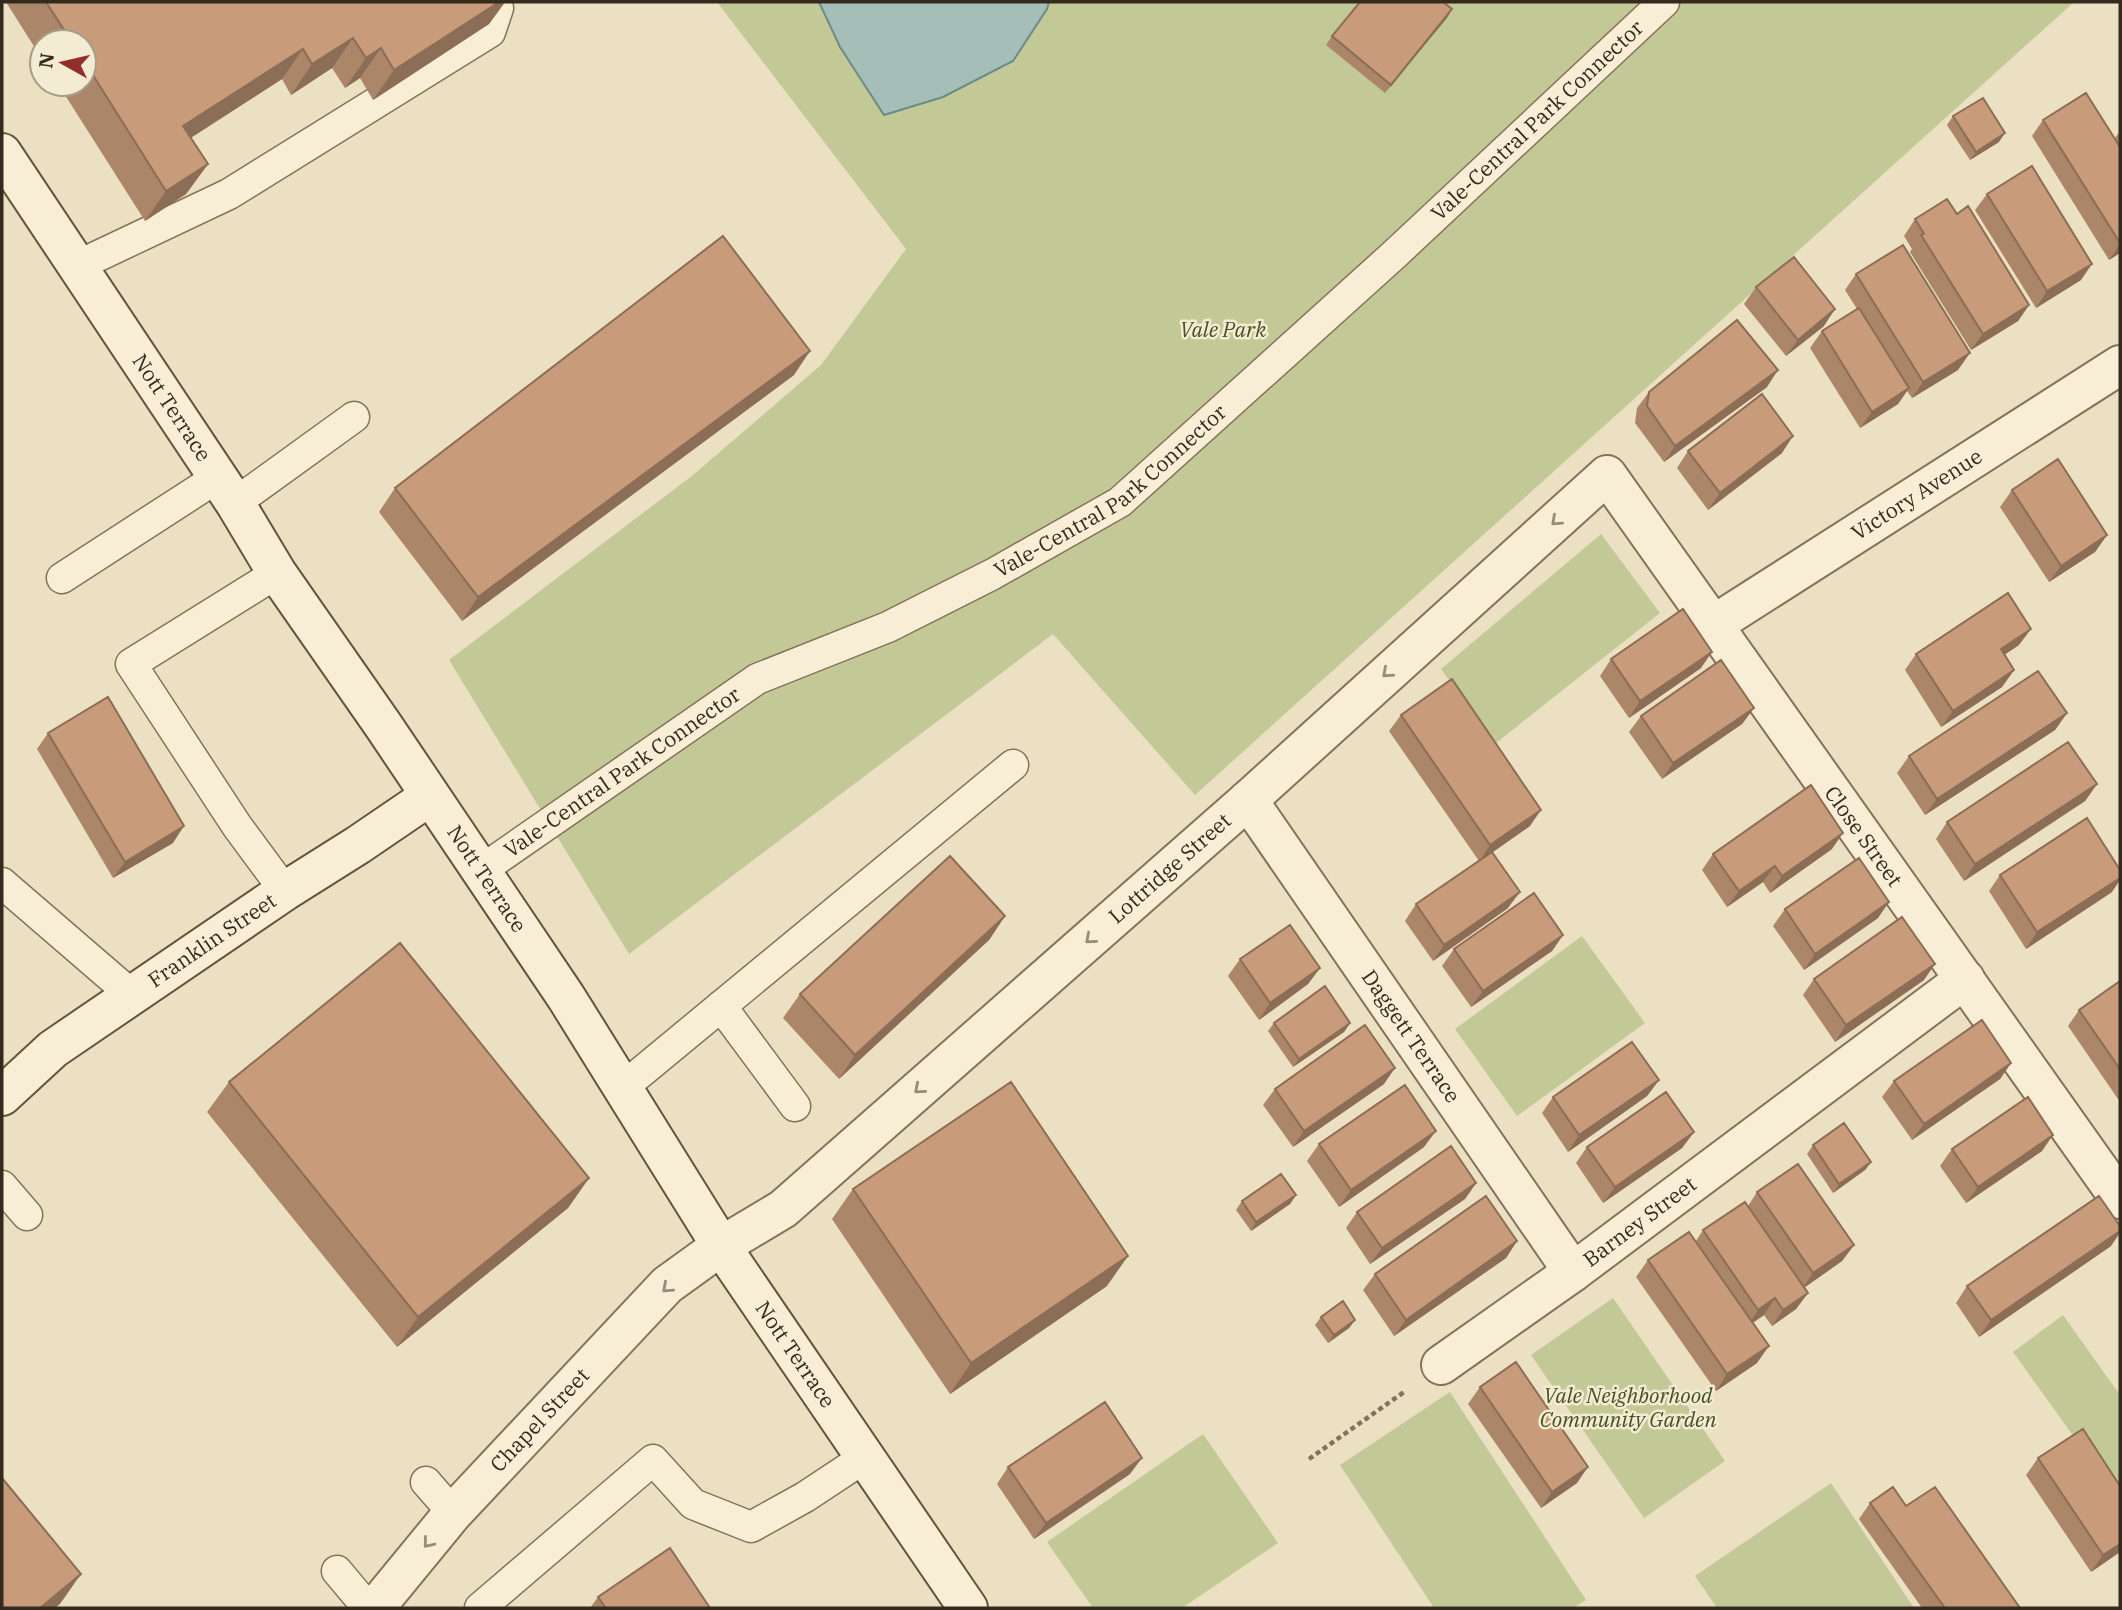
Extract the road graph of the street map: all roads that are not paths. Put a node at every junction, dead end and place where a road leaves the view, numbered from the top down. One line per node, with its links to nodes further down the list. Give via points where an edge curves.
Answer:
1 (496, 2): 4 (lane, via 490,32 229,194)
2 (1664, 2): 15 (lane, Vale-Central Park Connector, via 1120,502 888,627 757,678)
3 (5, 164): 4 (street, Nott Terrace)
4 (77, 266): 8 (street, Nott Terrace)
5 (2120, 365): 11 (street, Victory Avenue)
6 (354, 417): 8 (lane)
7 (1607, 475): 11 (street, Close Street); 14 (street, Lottridge Street, one-way to 14)
8 (226, 490): 9 (street, Nott Terrace); 10 (lane)
9 (276, 573): 13 (street, Nott Terrace); 17 (lane, via 131,664)
10 (62, 578)
11 (1713, 625): 18 (street, Close Street)
12 (1013, 765): 20 (lane)
13 (430, 796): 15 (street, Nott Terrace); 17 (street, Franklin Street)
14 (1248, 800): 27 (street, Lottridge Street, one-way to 27, via 783,1209); 28 (street, Daggett Terrace)
15 (480, 871): 21 (street, Nott Terrace)
16 (2, 883): 19 (lane)
17 (285, 891): 19 (street, Franklin Street)
18 (1965, 979): 25 (street, Close Street); 28 (street, Barney Street)
19 (133, 996): 22 (street, Franklin Street, via 53,1049)
20 (721, 1006): 21 (lane); 23 (lane)
21 (622, 1088): 27 (street, Nott Terrace)
22 (2, 1096)
23 (795, 1106)
24 (2, 1186): 26 (lane)
25 (2120, 1199)
26 (27, 1215)
27 (721, 1246): 30 (street, Nott Terrace); 32 (street, Chapel Street, one-way to 32, via 667,1286)
28 (1573, 1272): 29 (street, Barney Street)
29 (1441, 1365)
30 (864, 1458): 36 (lane, via 751,1527 693,1504 653,1460); 37 (street, Nott Terrace)
31 (426, 1482): 32 (lane)
32 (453, 1513): 35 (street, Chapel Street, one-way to 35)
33 (337, 1571): 34 (lane)
34 (368, 1608)
35 (375, 1608)
36 (480, 1608)
37 (968, 1608)

